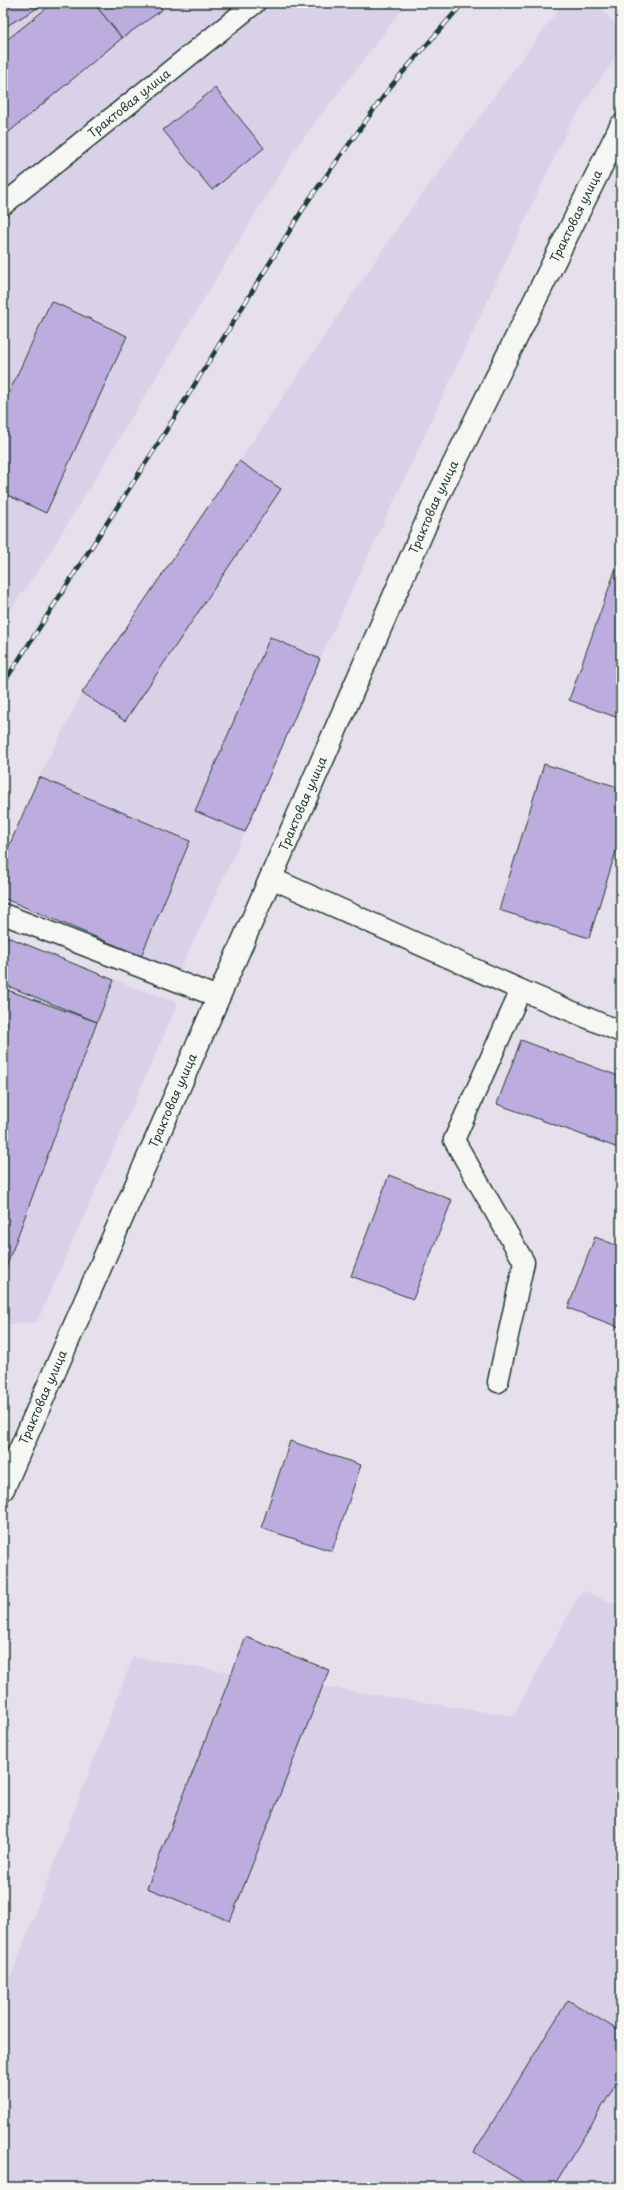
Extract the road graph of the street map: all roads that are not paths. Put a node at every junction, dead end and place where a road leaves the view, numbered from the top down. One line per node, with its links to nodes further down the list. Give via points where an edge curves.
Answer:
1 (255, 3): 3 (lane, Трактовая улица)
2 (621, 126): 4 (main road, Трактовая улица, via 438,496)
3 (3, 205)
4 (270, 878): 6 (lane); 7 (main road, Трактовая улица)
5 (3, 914): 7 (lane)
6 (521, 990): 8 (lane); 9 (lane, via 454,1140 524,1262)
7 (218, 997): 10 (main road, Трактовая улица)
8 (621, 1032)
9 (498, 1382)
10 (3, 1489)

